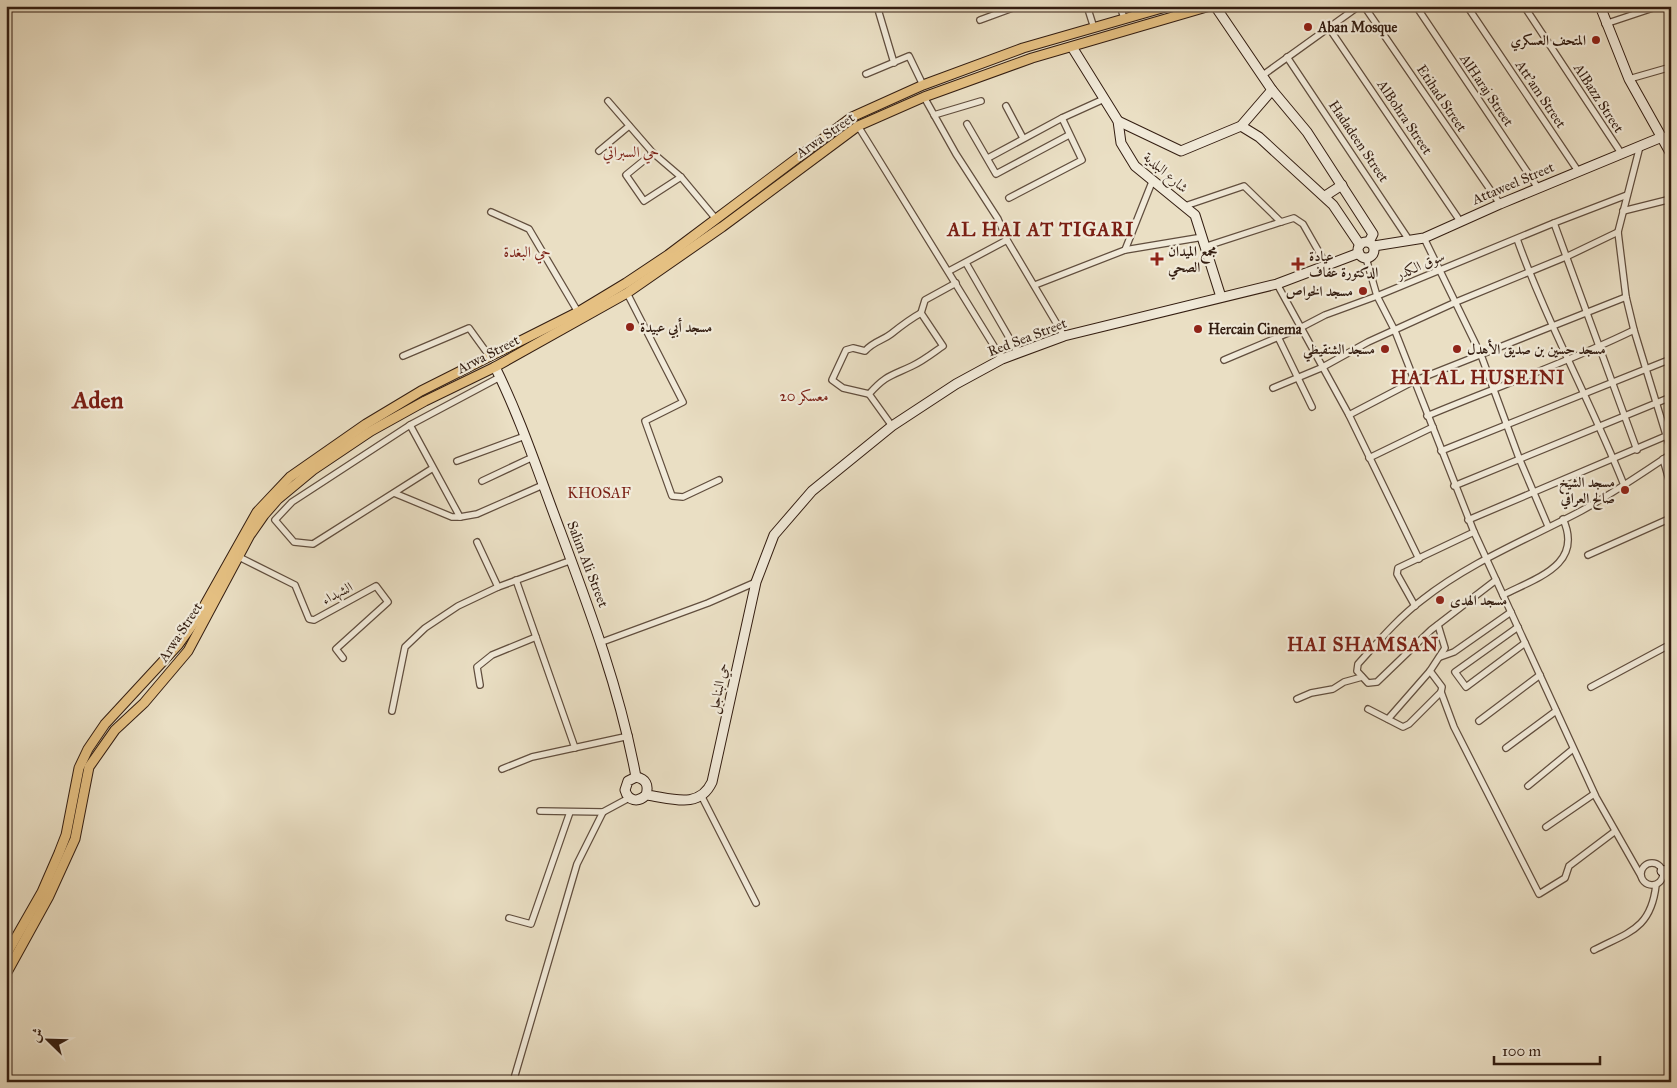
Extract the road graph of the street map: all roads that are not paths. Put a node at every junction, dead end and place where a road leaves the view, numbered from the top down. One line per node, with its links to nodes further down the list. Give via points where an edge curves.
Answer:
1 (877, 6): 23 (street)
2 (1018, 6): 16 (street)
3 (1087, 6): 18 (street)
4 (1120, 6): 15 (street)
5 (1169, 6): 15 (main road, Arwa Street)
6 (1210, 6): 21 (main road, Arwa Street)
7 (1215, 6): 26 (street)
8 (1359, 6): 19 (street)
9 (1364, 6): 61 (street, Etihad Street)
10 (1416, 6): 56 (street, AlHaraj Street)
11 (1467, 6): 52 (street, Att'am Street)
12 (1524, 6): 48 (street, AlBazz Street)
13 (1600, 6): 17 (street)
14 (1659, 6): 17 (street)
15 (1124, 18): 18 (main road, Arwa Street)
16 (980, 20)
17 (1605, 24): 27 (street)
18 (1094, 28): 20 (main road, Arwa Street)
19 (1328, 28): 22 (street); 66 (street, AlBohra Street)
20 (1066, 37): 21 (main road); 28 (main road, Arwa Street, via 1023,48)
21 (1072, 47): 30 (main road, Arwa Street); 31 (street, شارع البلدية)
22 (1287, 57): 26 (street); 74 (street, Hadadeen Street)
23 (894, 62): 25 (street); 28 (street, via 909,56)
24 (1671, 67): 27 (street)
25 (866, 74)
26 (1263, 75): 29 (street)
27 (1630, 79): 44 (street)
28 (923, 85): 36 (main road, Arwa Street)
29 (1272, 90): 42 (street); 55 (street, via 1307,132)
30 (924, 97): 35 (street); 41 (main road, Arwa Street)
31 (1104, 99): 37 (street); 38 (street, شارع البلدية)
32 (608, 101): 40 (street)
33 (981, 101): 35 (street)
34 (1006, 106): 45 (street)
35 (934, 115): 73 (street, via 998,219)
36 (852, 117): 41 (main road); 65 (main road, Arwa Street)
37 (1062, 118): 43 (street); 45 (street)
38 (1118, 121): 42 (street, via 1181,151); 54 (street, شارع البلدية, via 1121,143 1135,166)
39 (967, 124): 51 (street)
40 (629, 126): 47 (street); 49 (street)
41 (858, 126): 69 (main road, Arwa Street); 83 (street)
42 (1241, 126): 58 (street, via 1259,137)
43 (1069, 135): 51 (street, via 996,174); 59 (street, via 1082,160)
44 (1666, 136): 46 (street, Attaweel Street); 50 (street)
45 (1023, 138): 51 (street)
46 (1641, 145): 48 (street, Attaweel Street); 57 (street)
47 (599, 151)
48 (1620, 153): 52 (street, Attaweel Street)
49 (653, 154): 53 (street); 53 (street, via 626,175 644,201)
50 (1671, 154)
51 (988, 158)
52 (1578, 171): 56 (street, Attaweel Street)
53 (681, 177): 65 (street)
54 (1152, 182): 62 (street, شارع البلدية); 77 (street)
55 (1342, 185): 58 (street); 76 (street, via 1373,234)
56 (1538, 188): 61 (street, Attaweel Street)
57 (1627, 195): 63 (street); 68 (street, سوق الكدر)
58 (1324, 196): 78 (street)
59 (1009, 198)
60 (1671, 199): 63 (street)
61 (1500, 204): 66 (street, Attaweel Street)
62 (1185, 206): 67 (street, via 1244,186); 75 (street, شارع البلدية, via 1195,215)
63 (1623, 211): 70 (street)
64 (491, 212): 93 (street, via 529,228)
65 (716, 219): 69 (main road); 93 (main road, Arwa Street, via 668,255)
66 (1460, 221): 71 (street, Attaweel Street)
67 (1281, 222): 75 (street); 81 (street, via 1294,218 1303,224)
68 (1554, 222): 72 (street, سوق الكدر); 79 (street)
69 (722, 227): 88 (main road, Arwa Street)
70 (1618, 232): 79 (street); 91 (street)
71 (1424, 238): 74 (street, Attaweel Street); 82 (street)
72 (1517, 239): 82 (street, سوق الكدر); 84 (street)
73 (1006, 240): 80 (street); 87 (street)
74 (1409, 240): 76 (street, Attaweel Street)
75 (1205, 242): 77 (street); 90 (street, شارع البلدية)
76 (1372, 244): 78 (street, Attaweel Street, via 1364,242); 78 (street, via 1373,254)
77 (1125, 250): 87 (street)
78 (1362, 252): 81 (street, Red Sea Street); 89 (street)
79 (1568, 256): 84 (street); 95 (street)
80 (966, 263): 83 (street); 103 (street)
81 (1327, 266): 86 (street, Red Sea Street)
82 (1440, 270): 89 (street, سوق الكدر); 92 (street)
83 (949, 271): 85 (street)
84 (1529, 273): 92 (street); 96 (street)
85 (956, 283): 94 (street, via 925,300); 107 (street)
86 (1277, 284): 90 (street, Red Sea Street); 97 (street)
87 (1036, 285): 100 (street)
88 (627, 293): 111 (main road, Arwa Street); 145 (street, via 683,402 645,421 672,496 683,497)
89 (1377, 296): 97 (street, سوق الكدر); 99 (street)
90 (1221, 297): 100 (street, Red Sea Street)
91 (1626, 297): 95 (street); 98 (street)
92 (1456, 302): 99 (street); 104 (street)
93 (578, 312): 106 (main road, Arwa Street)
94 (921, 313): 120 (street, via 943,346 880,381); 120 (street, via 873,343 865,352 853,348 846,350 832,380 843,388)
95 (1588, 313): 96 (street); 102 (street)
96 (1553, 326): 104 (street); 108 (street)
97 (1300, 328): 101 (street, سوق الكدر); 112 (street)
98 (1634, 330): 102 (street); 113 (street)
99 (1395, 331): 112 (street); 116 (street)
100 (1064, 336): 103 (street, Red Sea Street)
101 (1278, 337): 110 (street, سوق الكدر); 115 (street)
102 (1600, 347): 108 (street); 117 (street)
103 (1018, 353): 107 (street, Red Sea Street)
104 (1481, 355): 116 (street); 119 (street)
105 (403, 356): 106 (street, via 470,328)
106 (490, 357): 111 (main road); 192 (main road, Arwa Street, via 420,391 366,424 272,493 245,531 198,618 178,645)
107 (1002, 359): 129 (street, Red Sea Street, via 956,384)
108 (1570, 359): 119 (street); 121 (street)
109 (1671, 359): 113 (street)
110 (1224, 360)
111 (495, 366): 114 (street, Salim Ali Street); 161 (main road, Arwa Street, via 424,400 313,470 264,515)
112 (1321, 368): 115 (street); 125 (street)
113 (1646, 368): 117 (street); 123 (street)
114 (500, 377): 128 (street); 133 (street, Salim Ali Street)
115 (1298, 378): 118 (street); 124 (street)
116 (1414, 381): 125 (street); 126 (street)
117 (1613, 382): 121 (street); 127 (street)
118 (1273, 388)
119 (1493, 388): 126 (street); 130 (street)
120 (869, 394): 129 (street)
121 (1585, 395): 130 (street); 131 (street)
122 (1671, 397): 123 (street)
123 (1657, 402): 127 (street); 134 (street)
124 (1312, 407)
125 (1349, 415): 139 (street)
126 (1427, 416): 132 (street)
127 (1625, 416): 131 (street); 135 (street)
128 (410, 425): 144 (street); 152 (street, via 292,502 275,520 294,542 313,544)
129 (892, 426): 167 (street, Red Sea Street, via 812,491 774,534)
130 (1506, 426): 136 (street); 140 (street)
131 (1599, 426): 140 (street); 142 (street)
132 (1433, 427): 136 (street); 139 (street)
133 (525, 436): 138 (street, Salim Ali Street); 143 (street)
134 (1666, 436): 135 (street); 137 (street)
135 (1637, 450): 142 (street)
136 (1441, 451): 149 (street)
137 (1671, 452): 141 (street)
138 (533, 457): 146 (street); 147 (street, Salim Ali Street)
139 (1369, 458): 162 (street)
140 (1519, 458): 149 (street); 151 (street)
141 (1663, 459): 148 (street); 150 (street)
142 (1614, 460): 148 (street); 151 (street)
143 (456, 461)
144 (433, 468): 152 (street); 153 (street)
145 (719, 480)
146 (482, 481)
147 (543, 485): 153 (street, via 477,514); 163 (street, Salim Ali Street)
148 (1624, 485): 155 (street)
149 (1454, 486): 156 (street)
150 (1671, 487)
151 (1534, 492): 156 (street); 157 (street)
152 (394, 493): 153 (street)
153 (460, 518)
154 (1671, 518): 160 (street)
155 (1563, 519): 157 (street); 169 (street, via 1569,541 1565,558 1553,569)
156 (1468, 520): 158 (street)
157 (1548, 526): 164 (street)
158 (1474, 532): 162 (street); 164 (street)
159 (477, 542): 168 (street)
160 (1588, 555)
161 (238, 558): 179 (street, الشهداء, via 295,585 309,619 314,620 376,586 388,602 336,649); 193 (main road, Arwa Street, via 188,651 144,703)
162 (1419, 559): 170 (street, via 1396,571)
163 (572, 560): 165 (street); 175 (street, Salim Ali Street)
164 (1487, 560): 166 (street); 170 (street)
165 (516, 580): 168 (street); 174 (street)
166 (1496, 580): 169 (street); 172 (street)
167 (756, 582): 175 (street); 203 (street, حي البناجل, via 712,782)
168 (498, 587): 188 (street, via 458,606 425,628 405,647)
169 (1503, 595): 171 (street)
170 (1415, 606): 182 (street, via 1358,664 1357,671)
171 (1511, 612): 173 (street); 178 (street, via 1454,652)
172 (1438, 625): 178 (street, via 1445,648); 182 (street, via 1377,682 1368,683)
173 (1518, 627): 176 (street); 176 (street, via 1455,672 1466,687)
174 (536, 636): 183 (street, via 492,655 477,667); 195 (street)
175 (602, 642): 194 (street, Salim Ali Street)
176 (1525, 643): 181 (street)
177 (1671, 644): 184 (street)
178 (1440, 657): 180 (street)
179 (343, 658)
180 (1430, 671): 185 (street, via 1442,688); 190 (street)
181 (1540, 675): 189 (street); 191 (street)
182 (1362, 677): 186 (street)
183 (480, 686)
184 (1591, 686)
185 (1441, 692): 190 (street, via 1409,724 1403,727); 209 (street, via 1454,727 1539,894 1565,878 1569,866)
186 (1297, 699)
187 (1368, 709): 190 (street)
188 (392, 711)
189 (1556, 711): 196 (street); 197 (street)
190 (1388, 719)
191 (1479, 721)
192 (105, 724): 193 (main road); 216 (main road, Arwa Street, via 79,768 66,835 59,853 42,892)
193 (115, 730): 217 (main road, Arwa Street, via 89,767 75,838)
194 (629, 736): 195 (street); 199 (street, Salim Ali Street)
195 (575, 748): 198 (street, via 532,757)
196 (1506, 748)
197 (1573, 749): 200 (street); 201 (street)
198 (502, 769)
199 (636, 777): 202 (street, via 645,781); 204 (street, via 625,785)
200 (1528, 786)
201 (1594, 794): 208 (street); 209 (street)
202 (646, 795): 203 (street, via 681,800); 204 (street, via 638,800)
203 (702, 797): 213 (street)
204 (629, 798): 207 (street)
205 (540, 811): 206 (street)
206 (570, 812): 207 (street); 214 (street, via 531,924)
207 (602, 812): 218 (street, via 577,864)
208 (1546, 827)
209 (1614, 832): 211 (street)
210 (1667, 871): 211 (street, via 1650,864 1643,868); 212 (street)
211 (1641, 876): 212 (street, via 1647,884)
212 (1656, 885): 215 (street, via 1654,902 1639,927)
213 (756, 903)
214 (509, 918)
215 (1594, 950)
216 (6, 955)
217 (6, 974)
218 (513, 1082)

